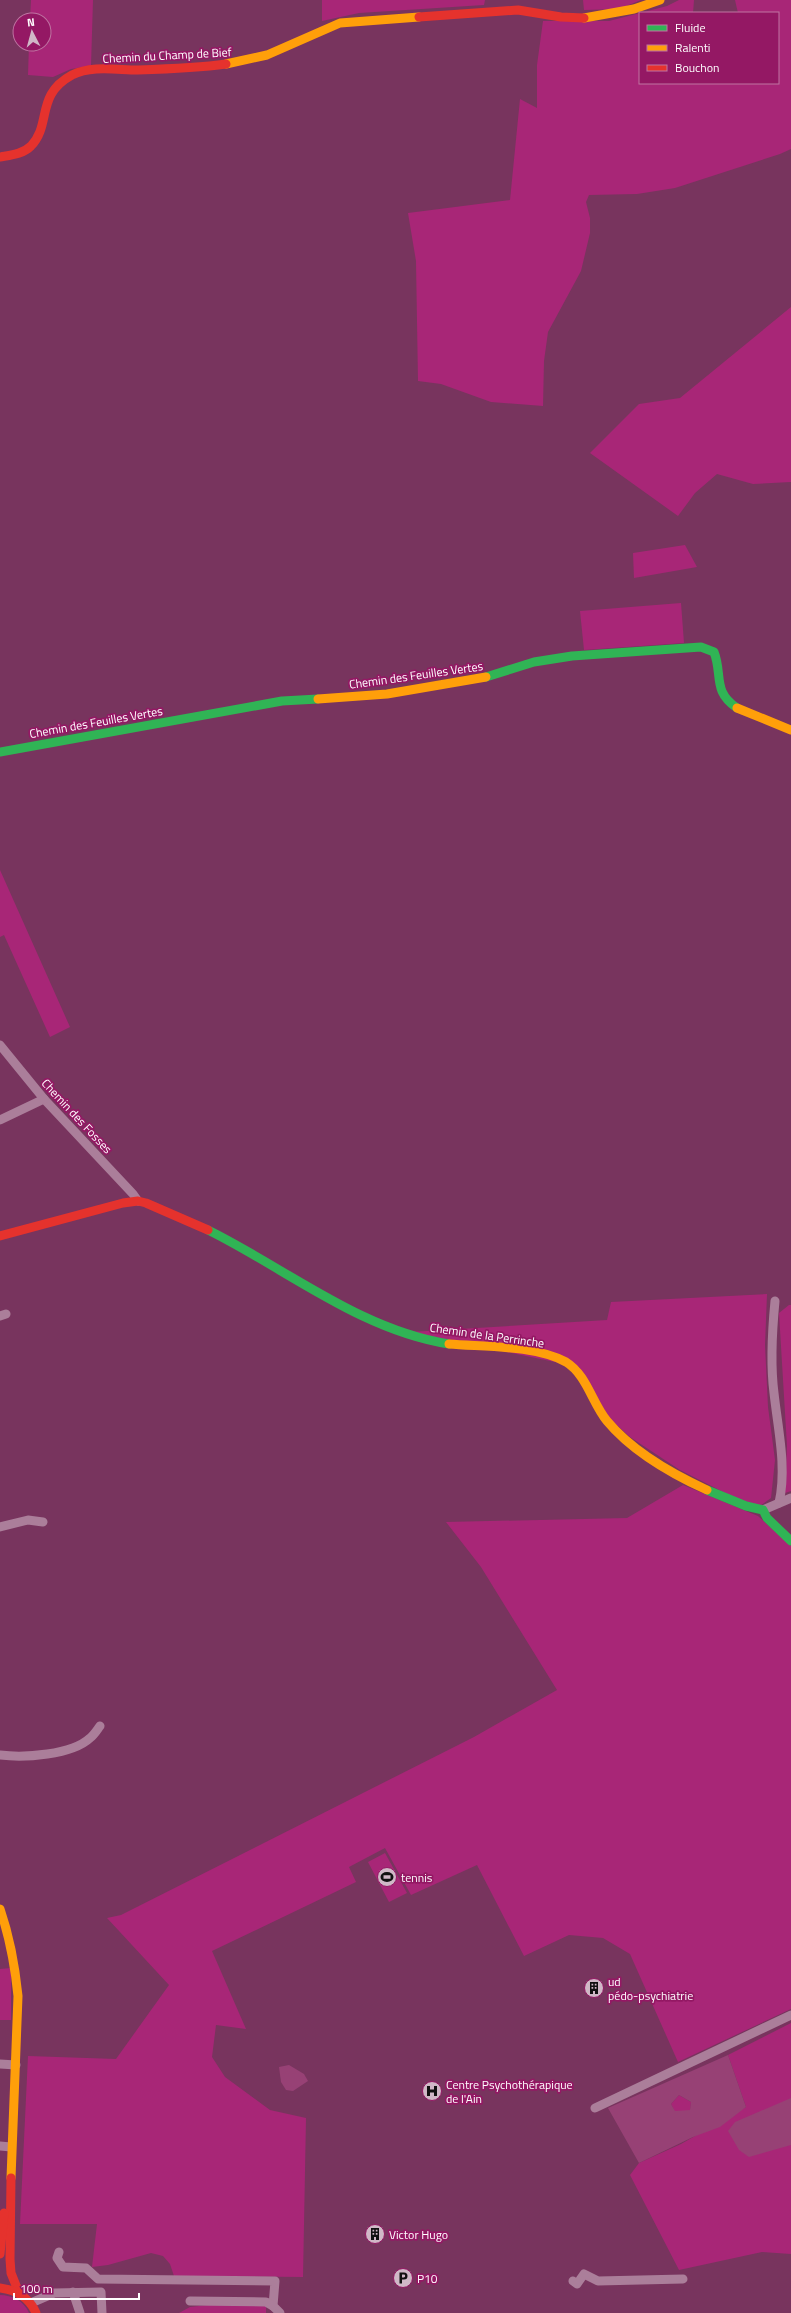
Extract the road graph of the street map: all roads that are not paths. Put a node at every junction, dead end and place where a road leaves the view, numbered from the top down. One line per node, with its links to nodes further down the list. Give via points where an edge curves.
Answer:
1 (660, 0): 2 (street, Chemin du Champ de Bief, via 617,13 585,18 518,10 346,22 330,26 281,50 246,62 176,69 78,73 65,79 50,94 32,147 17,155)
2 (0, 157)
3 (791, 730): 4 (street, Chemin des Feuilles Vertes, via 744,712 727,702 721,693 714,652 695,648 601,653 549,659 481,679 365,696 282,701)
4 (0, 752)
5 (0, 1046): 6 (street, Chemin des Fosses)
6 (44, 1099): 7 (street); 8 (street, Chemin des Fosses)
7 (0, 1120)
8 (138, 1201): 9 (street, via 94,1210); 13 (street, Chemin de la Perrinche, via 230,1242 378,1324 435,1341 533,1353 562,1360 580,1377 608,1421 633,1444 694,1483 731,1501)
9 (0, 1236)
10 (775, 1301): 12 (street, via 771,1350 782,1468)
11 (791, 1498): 12 (street)
12 (779, 1503): 13 (street)
13 (763, 1510): 16 (street)
14 (43, 1522): 15 (street, via 28,1520)
15 (0, 1527)
16 (791, 1541)
17 (100, 1726): 18 (street, via 90,1739 76,1746 30,1757)
18 (0, 1756)
19 (0, 1909): 22 (street, via 16,1962)
20 (791, 2015): 23 (street)
21 (0, 2064): 22 (street)
22 (16, 2065): 25 (street)
23 (595, 2108)
24 (0, 2146): 25 (street)
25 (11, 2147): 27 (street); 32 (street, via 10,2259 11,2272)
26 (59, 2252): 35 (street, via 57,2258 63,2267 86,2268 98,2279 275,2281)
27 (0, 2254)
28 (683, 2279): 29 (street, via 598,2281 584,2274 577,2284)
29 (573, 2281)
30 (0, 2288): 32 (street)
31 (73, 2292): 34 (street, via 54,2293); 37 (street); 38 (street, via 101,2292)
32 (19, 2293): 34 (street)
33 (190, 2301): 35 (street, via 266,2302)
34 (31, 2303): 36 (street)
35 (273, 2306): 39 (street)
36 (36, 2313)
37 (80, 2313)
38 (102, 2313)
39 (280, 2313)

